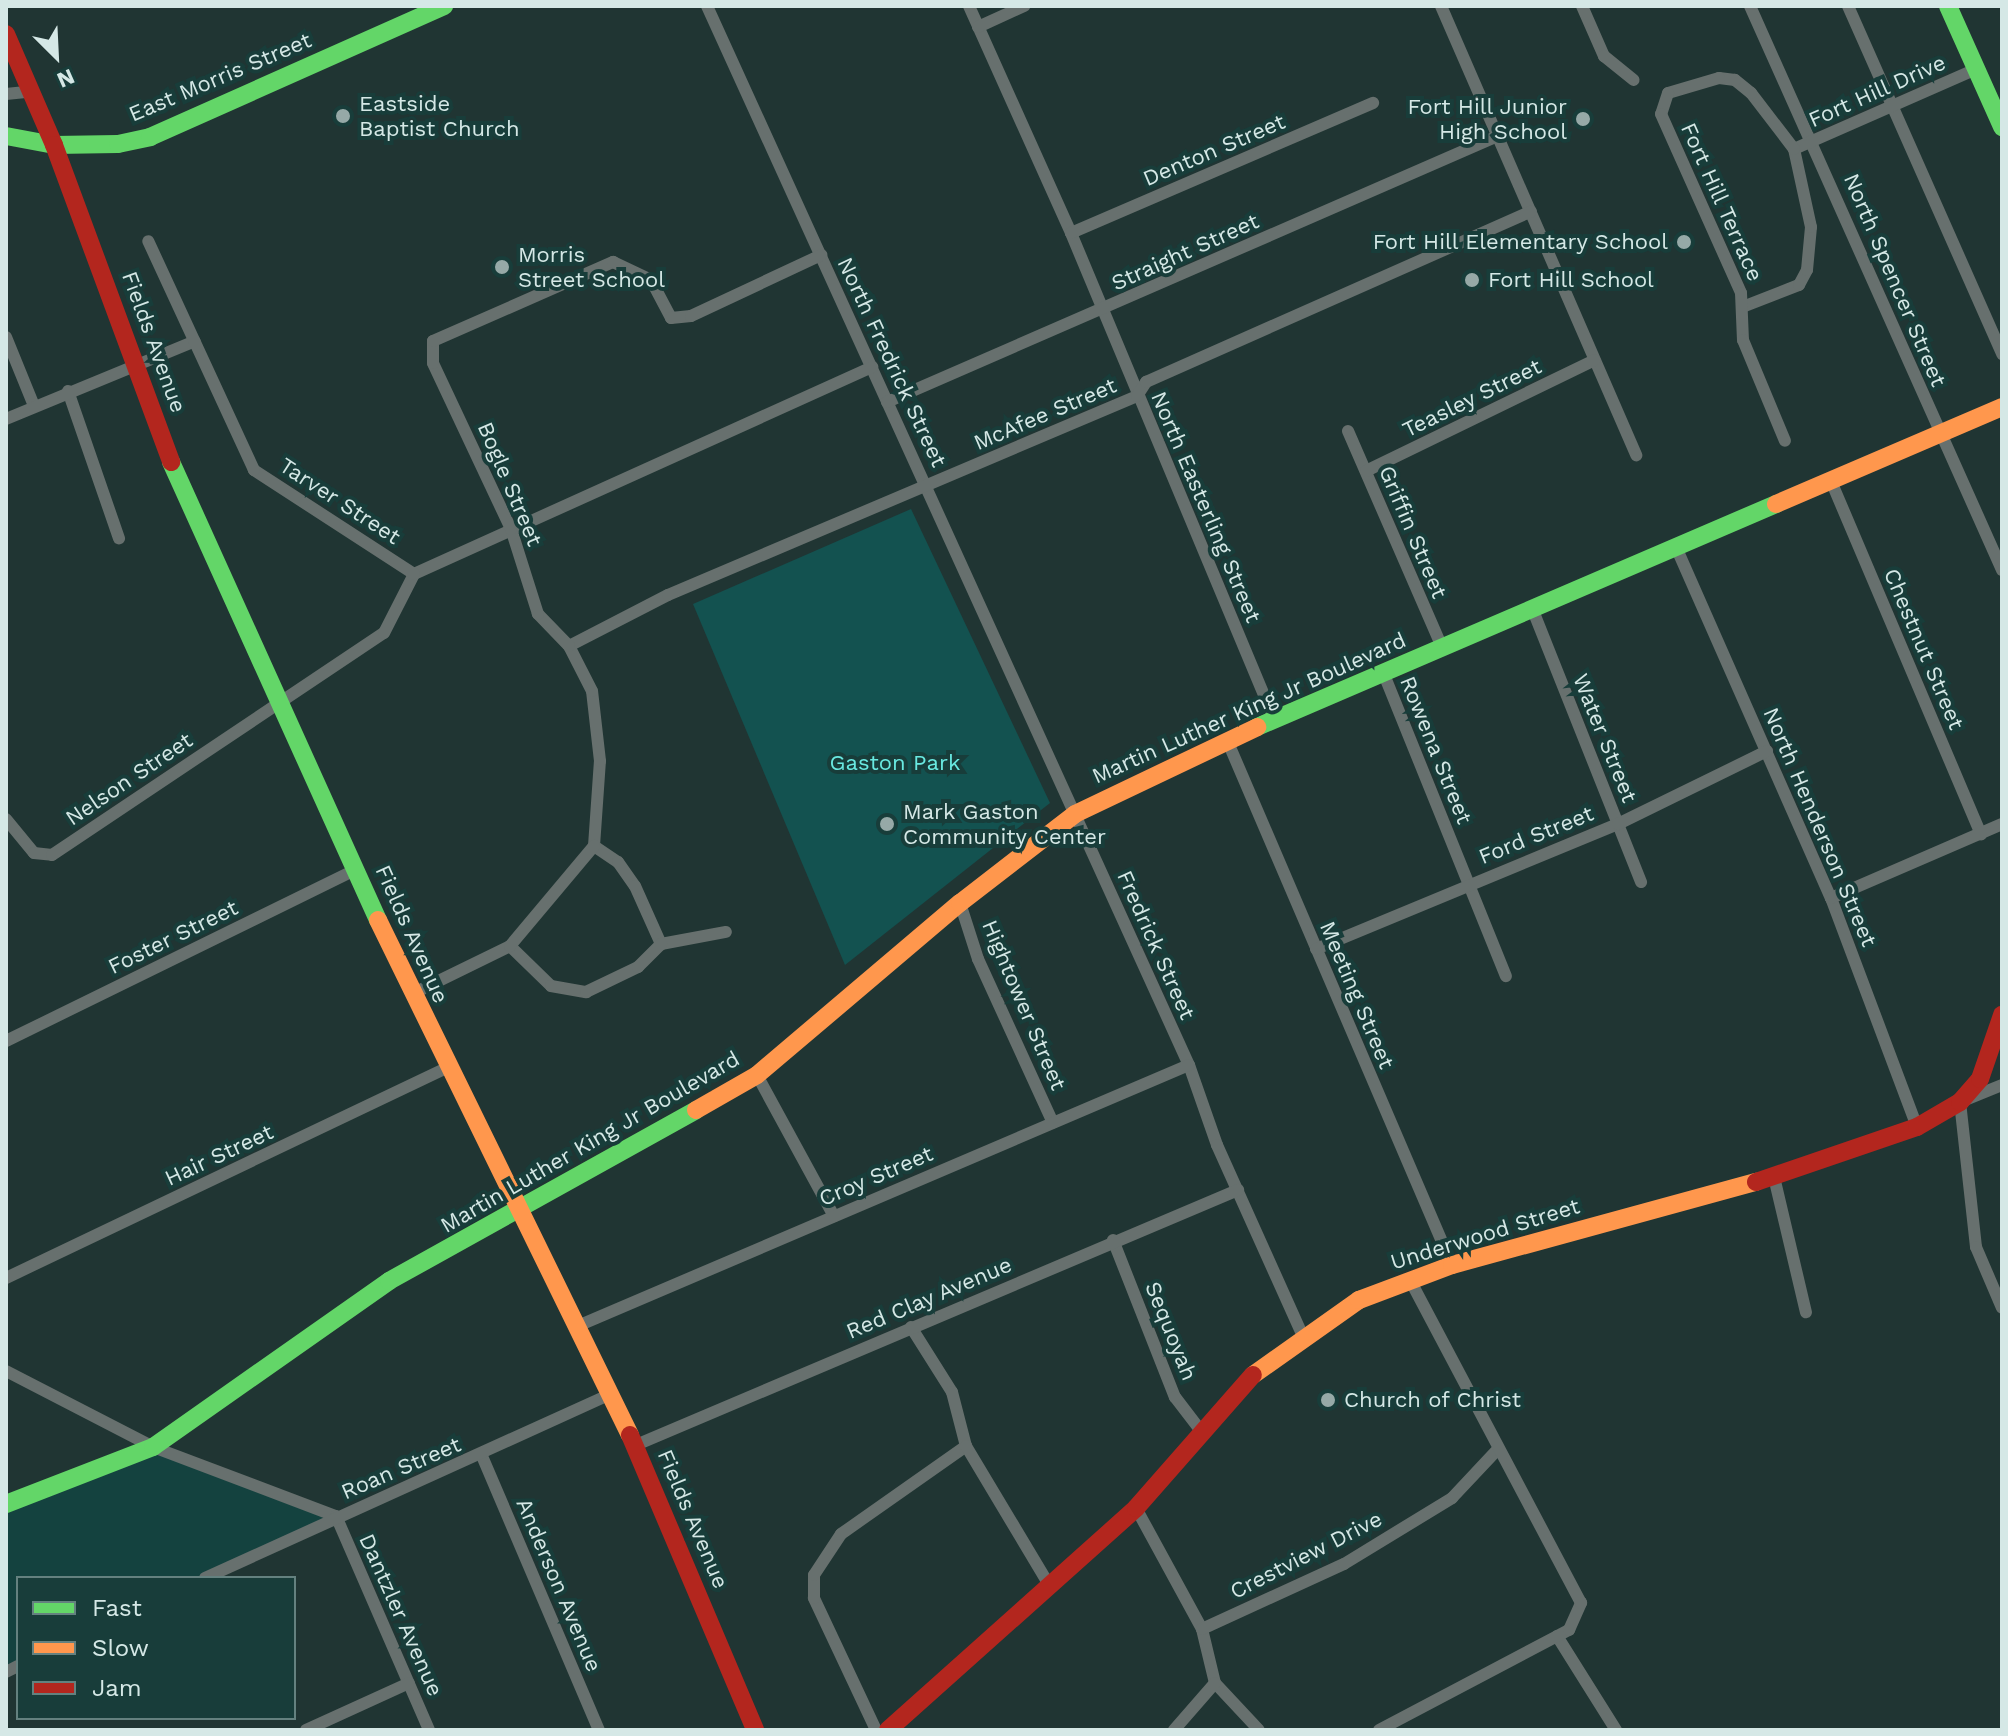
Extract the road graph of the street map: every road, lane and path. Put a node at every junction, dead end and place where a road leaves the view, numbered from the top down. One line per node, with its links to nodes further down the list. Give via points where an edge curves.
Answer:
1 (444, 6): 22 (street, East Morris Street, via 150,137 118,144)
2 (707, 6): 27 (street, North Fredrick Street)
3 (969, 6): 10 (street, North Easterling Street)
4 (1024, 6): 10 (street)
5 (1441, 6): 20 (street)
6 (1582, 6): 13 (street, via 1604,56)
7 (1750, 6): 21 (street, North Spencer Street)
8 (1848, 6): 17 (street)
9 (1948, 6): 12 (street)
10 (978, 27): 25 (street, North Easterling Street)
11 (6, 34): 14 (street, Fields Avenue)
12 (1976, 69): 17 (street, Fort Hill Drive); 18 (street)
13 (1634, 80)
14 (33, 91): 15 (street); 22 (street, Fields Avenue)
15 (6, 94)
16 (1373, 103): 25 (street, Denton Street)
17 (1892, 105): 21 (street, Fort Hill Drive); 32 (street)
18 (2002, 127)
19 (6, 136): 22 (street, East Morris Street)
20 (1498, 136): 24 (street); 29 (street, Straight Street)
21 (1813, 141): 23 (street, Fort Hill Drive); 43 (street, North Spencer Street)
22 (54, 145): 34 (street, Fields Avenue)
23 (1794, 149): 28 (street, via 1811,227 1807,270 1789,292); 28 (street, Fort Hill Terrace, via 1735,80 1719,78 1668,93 1661,114)
24 (1531, 211): 33 (street); 37 (street, McAfee Street, via 1146,382)
25 (1071, 233): 29 (street, North Easterling Street)
26 (148, 241): 31 (street, Tarver Street)
27 (821, 255): 35 (street, North Fredrick Street); 49 (street, Bogle Street, via 691,316 671,318 651,280 613,262 433,341 433,363)
28 (1745, 306): 44 (street, Fort Hill Terrace, via 1743,340)
29 (1103, 310): 37 (street, North Easterling Street); 38 (street, Straight Street)
30 (6, 337): 39 (street)
31 (195, 341): 34 (street); 53 (street, Tarver Street, via 254,470)
32 (2002, 354)
33 (1595, 360): 45 (street); 46 (street, Teasley Street)
34 (137, 364): 36 (street); 58 (street, Fields Avenue, via 189,510)
35 (872, 367): 38 (street, North Fredrick Street); 49 (street)
36 (68, 391): 39 (street); 50 (street)
37 (1137, 396): 48 (street, McAfee Street); 59 (street, North Easterling Street)
38 (887, 402): 48 (street, North Fredrick Street)
39 (34, 406): 41 (street)
40 (2002, 407): 43 (street, Martin Luther King Jr Boulevard)
41 (6, 419)
42 (1348, 431): 46 (street, Griffin Street)
43 (1939, 434): 47 (street, Martin Luther King Jr Boulevard); 52 (street, North Spencer Street)
44 (1785, 441)
45 (1636, 455)
46 (1366, 471): 56 (street, Griffin Street)
47 (1831, 481): 51 (street, Martin Luther King Jr Boulevard); 66 (street, Chestnut Street)
48 (926, 486): 55 (street, McAfee Street, via 668,595); 62 (street, Fredrick Street)
49 (511, 529): 53 (street); 55 (street, Bogle Street, via 538,614)
50 (119, 538)
51 (1676, 547): 54 (street, Martin Luther King Jr Boulevard); 61 (street, North Henderson Street)
52 (2002, 570)
53 (414, 574): 58 (street, via 384,633)
54 (1532, 608): 56 (street, Martin Luther King Jr Boulevard); 64 (street, Water Street)
55 (569, 646): 67 (street, Bogle Street, via 592,691 600,761)
56 (1442, 647): 57 (street, Martin Luther King Jr Boulevard)
57 (1383, 672): 59 (street, Martin Luther King Jr Boulevard); 70 (street, Rowena Street)
58 (279, 703): 63 (street, Nelson Street, via 52,855 34,853); 68 (street, Fields Avenue)
59 (1274, 719): 60 (street, Martin Luther King Jr Boulevard)
60 (1227, 740): 62 (street, Martin Luther King Jr Boulevard); 76 (street, Meeting Street)
61 (1767, 751): 64 (street, Ford Street); 71 (street, North Henderson Street)
62 (1075, 814): 72 (street, Martin Luther King Jr Boulevard); 81 (street, Fredrick Street)
63 (6, 819)
64 (1618, 824): 69 (street, Water Street); 70 (street, Ford Street)
65 (2002, 824): 66 (street)
66 (1981, 834): 71 (street)
67 (594, 846): 74 (street, via 618,862 635,886); 75 (street)
68 (357, 869): 78 (street, Fields Avenue); 80 (street, Foster Street)
69 (1641, 882)
70 (1468, 883): 76 (street, Ford Street); 77 (street, Rowena Street)
71 (1831, 898): 87 (street, North Henderson Street)
72 (960, 903): 83 (street, Martin Luther King Jr Boulevard); 86 (street, Hightower Street, via 978,959)
73 (726, 932): 74 (street)
74 (661, 944): 75 (street, via 638,967 586,992 551,986)
75 (510, 946): 78 (street)
76 (1316, 949): 93 (street, Meeting Street)
77 (1506, 976)
78 (412, 994): 82 (street, Fields Avenue)
79 (2002, 1015): 85 (street, via 1980,1079)
80 (6, 1041)
81 (1189, 1065): 86 (street, Croy Street); 89 (street, Fredrick Street)
82 (448, 1067): 90 (street, Fields Avenue); 94 (street, Hair Street)
83 (757, 1075): 90 (street, Martin Luther King Jr Boulevard); 91 (street)
84 (2002, 1085): 85 (street, Underwood Street)
85 (1960, 1102): 87 (street, Underwood Street); 96 (street, via 1976,1247)
86 (1053, 1123): 91 (street, Croy Street)
87 (1917, 1127): 88 (street, Underwood Street)
88 (1774, 1177): 93 (street, Underwood Street); 97 (street)
89 (1238, 1190): 92 (street, Red Clay Avenue); 100 (street, Fredrick Street)
90 (523, 1211): 98 (street, Fields Avenue); 106 (street, Martin Luther King Jr Boulevard, via 389,1281)
91 (834, 1216): 98 (street, Croy Street)
92 (1113, 1240): 99 (street, Red Clay Avenue); 103 (street, Sequoyah, via 1175,1397)
93 (1452, 1265): 95 (street, Underwood Street)
94 (6, 1278)
95 (1410, 1280): 100 (street, Underwood Street, via 1359,1300); 107 (street)
96 (2002, 1308)
97 (1806, 1312)
98 (580, 1325): 102 (street, Fields Avenue)
99 (911, 1327): 104 (street, Red Clay Avenue); 105 (street, via 952,1392)
100 (1303, 1336): 103 (street, Underwood Street, via 1258,1369)
101 (6, 1371): 106 (street)
102 (612, 1393): 104 (street, Fields Avenue); 108 (street, Roan Street)
103 (1201, 1431): 110 (street, Underwood Street)
104 (636, 1445): 121 (street, Fields Avenue)
105 (966, 1446): 113 (street); 122 (street, via 841,1534 814,1575 814,1598)
106 (153, 1447): 109 (street, Martin Luther King Jr Boulevard); 111 (street)
107 (1497, 1450): 114 (street, Crestview Drive, via 1452,1498 1344,1564); 115 (street, via 1549,1534 1581,1603 1569,1630)
108 (482, 1456): 111 (street, Roan Street); 120 (street, Anderson Avenue)
109 (6, 1504)
110 (1136, 1508): 113 (street, Underwood Street); 114 (street)
111 (336, 1516): 112 (street, Roan Street); 116 (street, Dantzler Avenue)
112 (209, 1576)
113 (1051, 1588): 123 (street, Underwood Street)
114 (1202, 1629): 117 (street)
115 (1557, 1636): 126 (street); 127 (street)
116 (409, 1683): 118 (street); 119 (street, Dantzler Avenue)
117 (1215, 1683): 124 (street); 125 (street)
118 (306, 1730)
119 (429, 1730)
120 (599, 1730)
121 (755, 1730)
122 (876, 1730)
123 (888, 1730)
124 (1174, 1730)
125 (1259, 1730)
126 (1379, 1730)
127 (1616, 1730)

